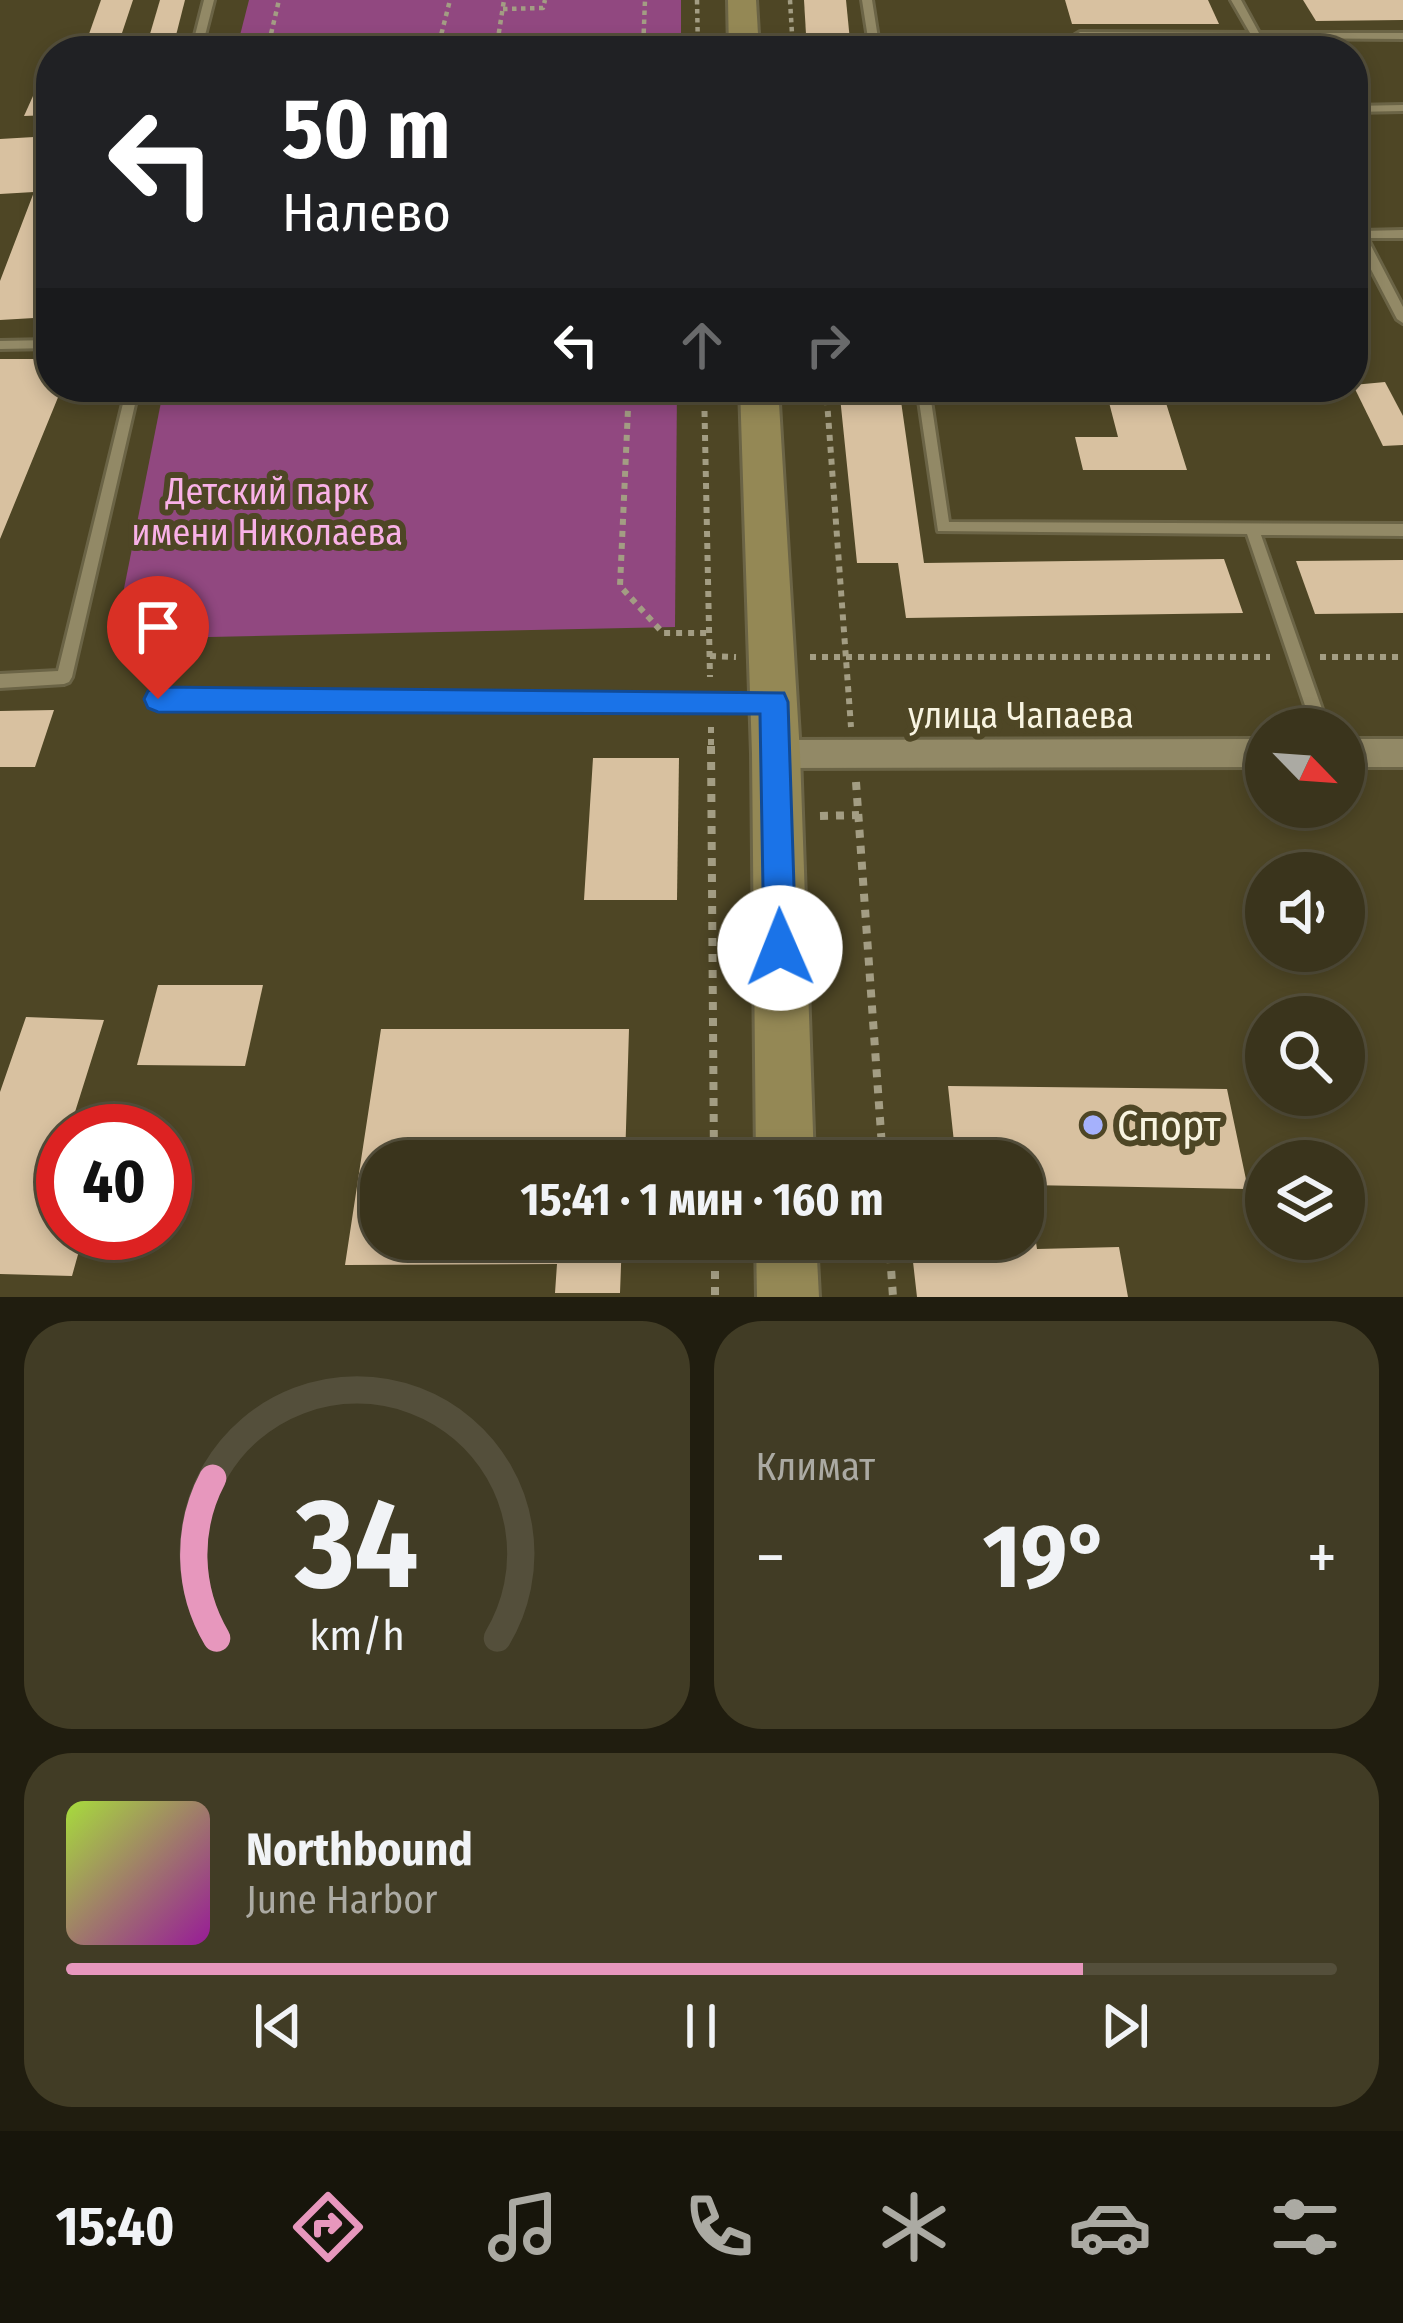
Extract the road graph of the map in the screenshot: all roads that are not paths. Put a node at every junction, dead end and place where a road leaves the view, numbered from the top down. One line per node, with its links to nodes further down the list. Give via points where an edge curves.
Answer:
1 (209, 0): 6 (lane)
2 (742, 0): 7 (street)
3 (867, 0): 8 (lane)
4 (1236, 0): 9 (lane)
5 (1080, 35): 9 (lane)
6 (200, 36)
7 (743, 36)
8 (872, 36)
9 (1257, 36): 10 (lane)
10 (1403, 36)
11 (1403, 108): 12 (lane)
12 (1368, 109)
13 (1368, 232): 14 (lane)
14 (1403, 234)
15 (1368, 255): 16 (lane)
16 (1403, 319)
17 (36, 344): 18 (lane)
18 (0, 345)
19 (129, 402): 24 (lane, via 64,677)
20 (760, 402): 26 (street)
21 (925, 402): 22 (lane, via 943,527)
22 (1252, 529): 23 (lane); 27 (lane)
23 (1403, 530)
24 (0, 681)
25 (158, 699): 26 (lane)
26 (774, 702): 31 (street)
27 (1314, 708)
28 (1245, 753): 31 (street, улица Чапаева)
29 (1365, 753): 30 (street)
30 (1403, 753)
31 (776, 754): 32 (street)
32 (784, 1140)
33 (787, 1260): 34 (street)
34 (788, 1297)

